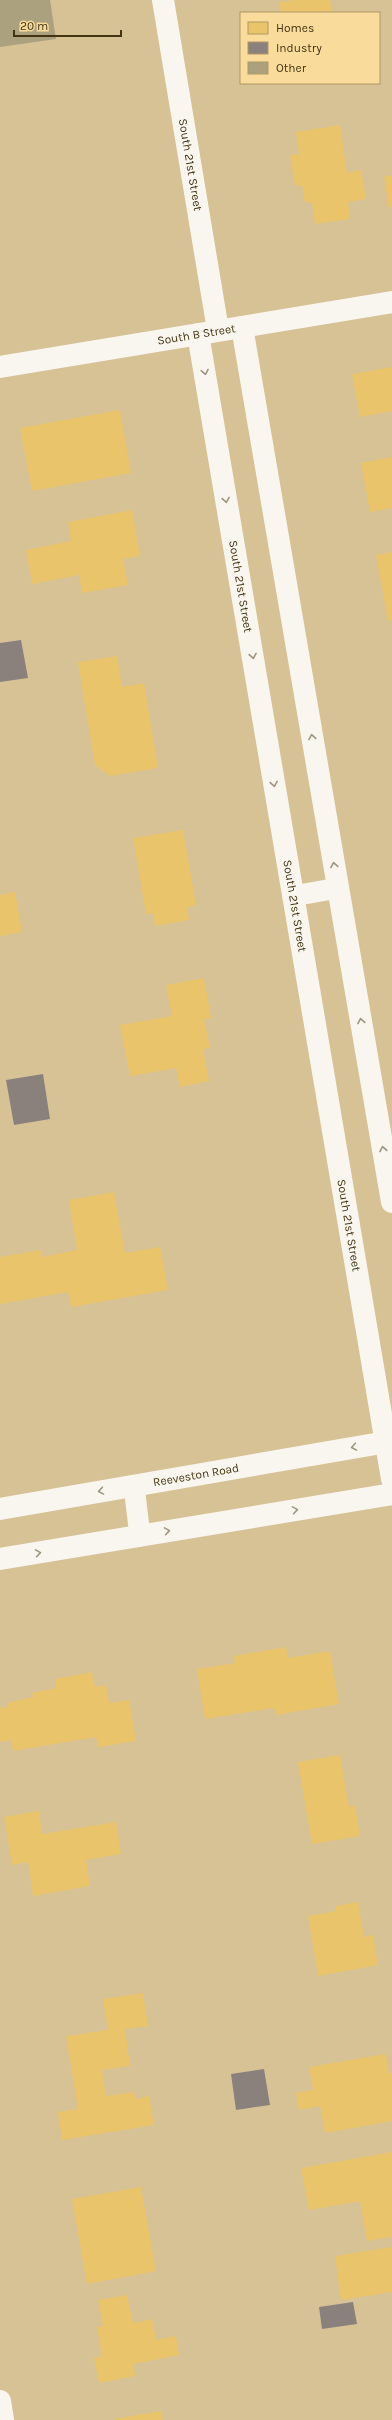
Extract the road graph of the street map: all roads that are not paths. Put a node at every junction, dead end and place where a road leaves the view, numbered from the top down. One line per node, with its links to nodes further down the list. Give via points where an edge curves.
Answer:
1 (163, 0): 4 (street, South 21st Street)
2 (392, 302): 3 (street, South B Street)
3 (242, 326): 4 (street, South B Street); 6 (street, one-way to 3)
4 (208, 332): 5 (street, South B Street); 7 (street, South 21st Street, one-way to 7)
5 (0, 367)
6 (338, 888): 7 (lane); 8 (street, one-way to 6)
7 (293, 896): 9 (street, South 21st Street)
8 (392, 1202)
9 (389, 1441): 10 (street, South 21st Street); 11 (street, Reeveston Road, one-way to 11)
10 (392, 1479)
11 (134, 1486): 13 (street, Reeveston Road, one-way to 13); 14 (lane)
12 (392, 1494): 14 (street, one-way to 12)
13 (0, 1509)
14 (140, 1536): 15 (street, one-way to 14)
15 (0, 1559)
16 (0, 2401): 17 (street)
17 (3, 2420)

